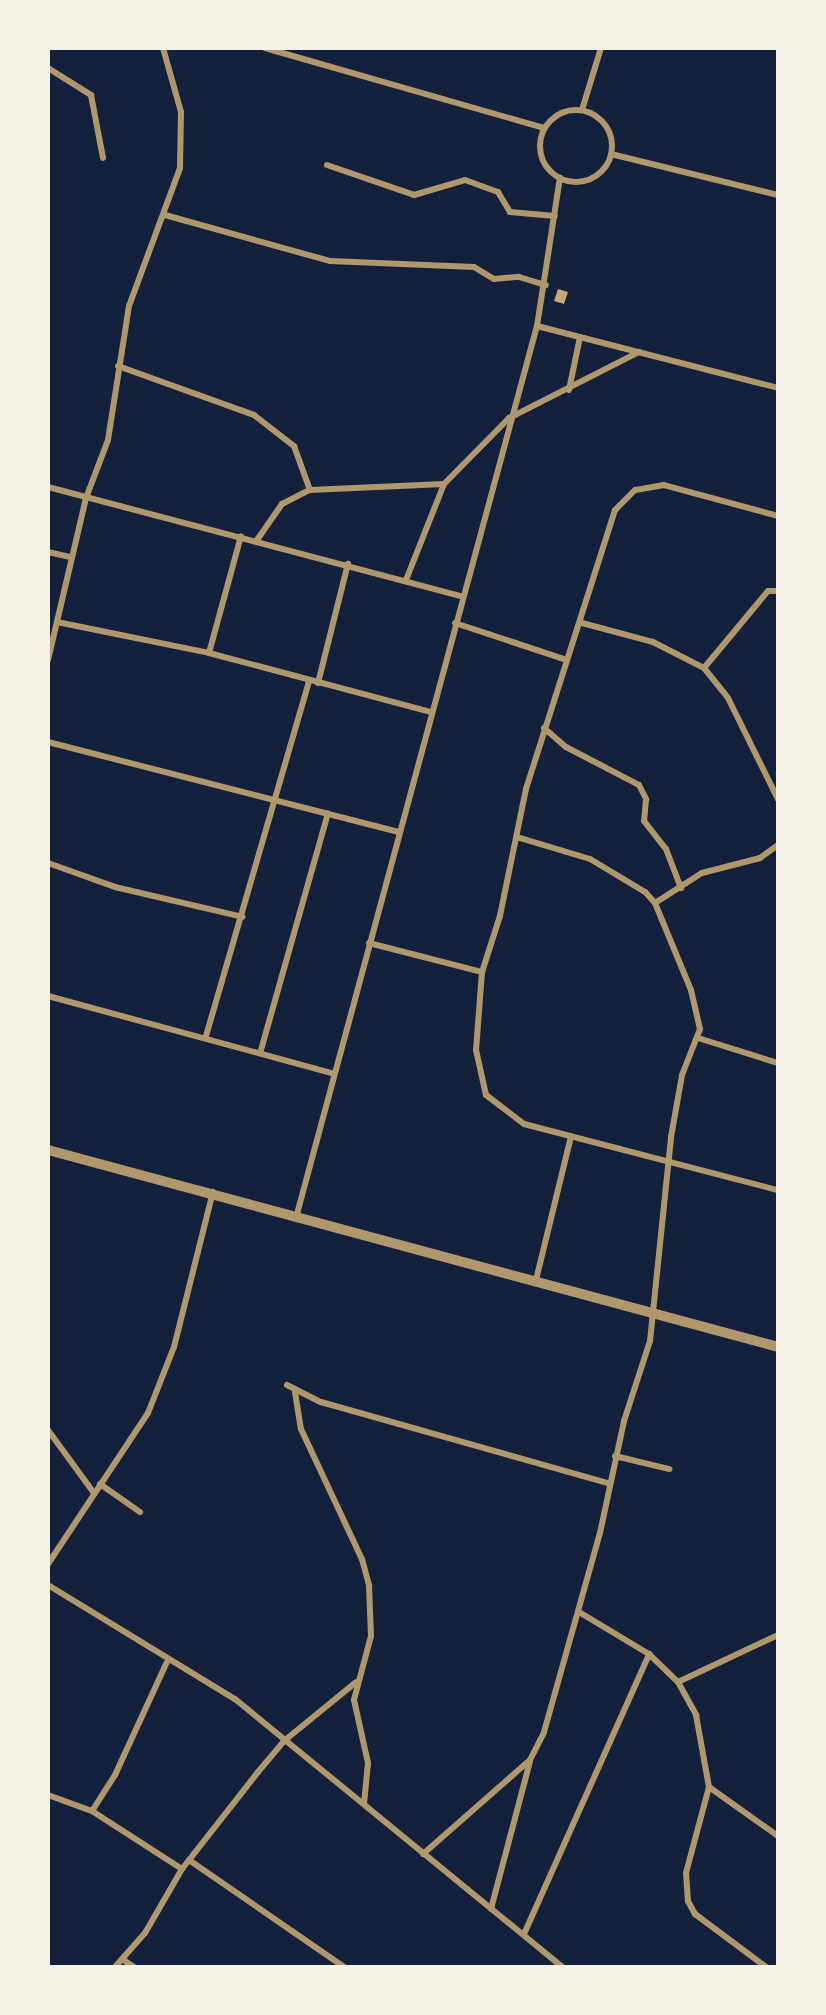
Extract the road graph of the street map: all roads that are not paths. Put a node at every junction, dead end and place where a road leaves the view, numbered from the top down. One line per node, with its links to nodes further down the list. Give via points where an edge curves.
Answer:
1 (163, 48): 12 (street, via 182,136 180,168)
2 (270, 48): 6 (street)
3 (601, 48): 5 (street)
4 (48, 69): 8 (street, via 91,95)
5 (582, 110): 6 (street, via 554,117); 7 (street, via 600,118 611,135)
6 (544, 128): 10 (street, via 542,156)
7 (611, 154): 10 (street, via 600,173 581,182); 11 (street)
8 (103, 158)
9 (327, 165): 13 (street, via 414,195 465,180 498,192 510,212)
10 (560, 178): 13 (street)
11 (778, 195)
12 (165, 215): 14 (street, via 330,261 474,267 494,279 519,277); 18 (street, via 129,306)
13 (555, 216): 14 (street)
14 (546, 285): 15 (street)
15 (537, 326): 16 (street); 21 (street)
16 (580, 337): 17 (street); 20 (street)
17 (639, 352): 19 (street); 20 (street)
18 (118, 366): 24 (street, via 254,415 294,446); 25 (street, via 108,440)
19 (778, 388)
20 (569, 391): 21 (street)
21 (509, 418): 22 (street); 34 (street)
22 (444, 484): 24 (street); 32 (street)
23 (48, 487): 25 (street)
24 (310, 490): 28 (street, via 282,504)
25 (86, 498): 27 (street); 30 (street)
26 (778, 516): 37 (street, via 679,487 635,490 611,519)
27 (241, 536): 28 (street); 38 (street)
28 (257, 540): 31 (street)
29 (48, 552): 30 (street)
30 (70, 557): 35 (street)
31 (348, 564): 32 (street); 43 (street)
32 (406, 580): 34 (street)
33 (778, 591): 41 (street, via 768,591)
34 (461, 596): 36 (street)
35 (57, 622): 38 (street); 40 (street)
36 (455, 623): 39 (street); 44 (street)
37 (582, 623): 39 (street); 41 (street, via 652,642)
38 (209, 653): 42 (street)
39 (564, 658): 45 (street)
40 (48, 660)
41 (704, 668): 47 (street, via 728,698)
42 (309, 682): 43 (street); 48 (street)
43 (318, 683): 44 (street)
44 (430, 712): 50 (street)
45 (544, 728): 51 (street); 54 (street, via 566,747 639,785 646,799 644,821 666,849)
46 (48, 742): 48 (street)
47 (778, 799)
48 (274, 802): 49 (street); 56 (street)
49 (328, 813): 50 (street); 62 (street)
50 (398, 832): 57 (street)
51 (517, 837): 55 (street, via 600,864); 58 (street)
52 (778, 845): 54 (street, via 760,858 702,873)
53 (48, 863): 56 (street, via 115,887)
54 (681, 888): 55 (street)
55 (655, 903): 61 (street, via 697,1006)
56 (243, 917): 60 (street)
57 (369, 943): 58 (street); 64 (street)
58 (482, 972): 65 (street, via 476,1050 486,1095 510,1118)
59 (48, 996): 60 (street)
60 (206, 1036): 62 (street)
61 (698, 1038): 63 (street); 67 (street, via 681,1082)
62 (261, 1050): 64 (street)
63 (778, 1063)
64 (332, 1073): 70 (street)
65 (571, 1136): 67 (street); 71 (street)
66 (48, 1150): 69 (street)
67 (668, 1163): 68 (street); 72 (street)
68 (778, 1190)
69 (213, 1191): 70 (street); 79 (street, via 166,1372 148,1413)
70 (297, 1215): 71 (street)
71 (536, 1280): 72 (street)
72 (656, 1313): 73 (street); 77 (street)
73 (778, 1347)
74 (287, 1385): 75 (street)
75 (295, 1392): 80 (street); 89 (street, via 301,1429 354,1542 369,1586 371,1636)
76 (48, 1430): 81 (street)
77 (615, 1456): 78 (street); 80 (street)
78 (669, 1469)
79 (100, 1484): 81 (street); 82 (street)
80 (610, 1484): 85 (street)
81 (93, 1493): 83 (street)
82 (140, 1512)
83 (48, 1564)
84 (48, 1585): 88 (street)
85 (579, 1612): 87 (street); 92 (street, via 544,1732)
86 (778, 1635): 90 (street)
87 (649, 1654): 90 (street); 102 (street)
88 (167, 1662): 91 (street, via 235,1699); 96 (street, via 115,1775)
89 (356, 1682): 91 (street); 95 (street, via 368,1763)
90 (678, 1682): 93 (street, via 704,1744)
91 (284, 1741): 95 (street); 99 (street)
92 (530, 1760): 98 (street); 101 (street)
93 (709, 1787): 97 (street); 108 (street, via 686,1873 688,1901 695,1914)
94 (48, 1795): 96 (street)
95 (364, 1804): 98 (street)
96 (92, 1811): 100 (street)
97 (778, 1836)
98 (423, 1854): 101 (street)
99 (189, 1860): 100 (street); 106 (street)
100 (182, 1869): 103 (street, via 145,1933)
101 (491, 1909): 102 (street)
102 (524, 1934): 107 (street)
103 (122, 1959): 104 (street); 105 (street)
104 (116, 1967)
105 (134, 1967)
106 (344, 1967)
107 (563, 1967)
108 (766, 1967)

